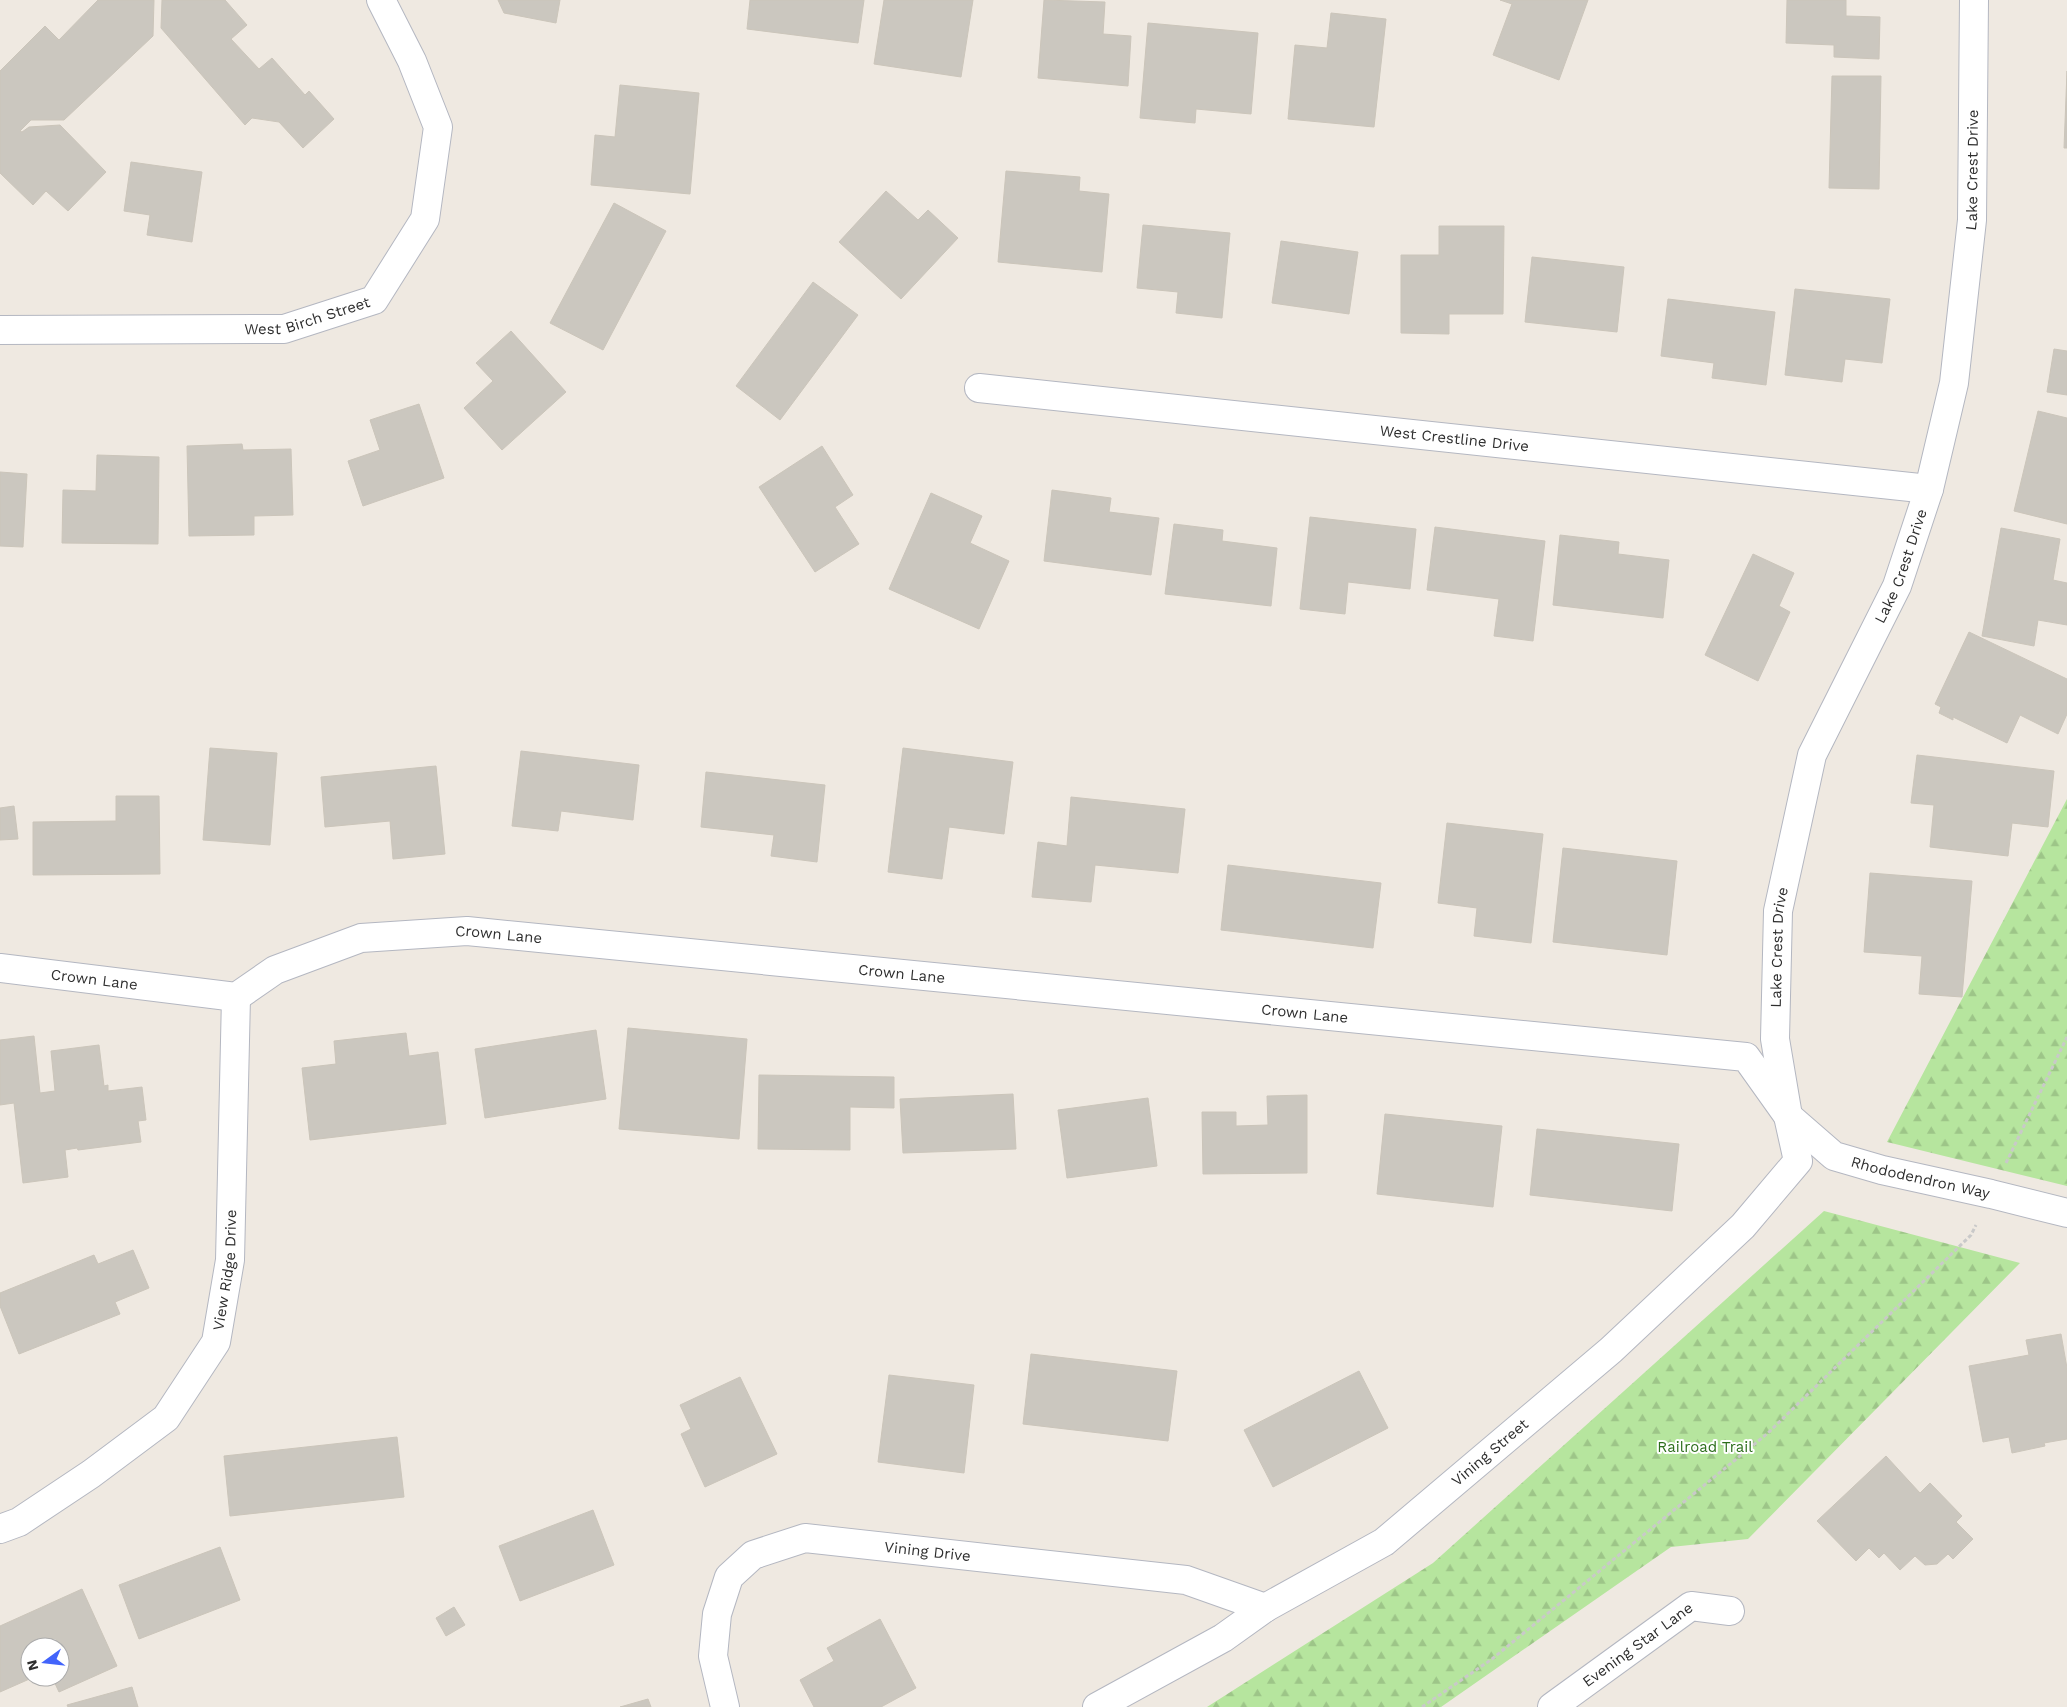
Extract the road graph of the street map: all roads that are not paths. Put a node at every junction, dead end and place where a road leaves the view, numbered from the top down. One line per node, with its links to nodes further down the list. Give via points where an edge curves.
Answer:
1 (382, 0): 3 (street, West Birch Street, via 412,61 438,127 425,219 374,300 284,329)
2 (1974, 0): 5 (street, Lake Crest Drive, via 1972,220 1954,383)
3 (0, 330)
4 (979, 388): 5 (street, West Crestline Drive)
5 (1929, 489): 8 (street, Lake Crest Drive, via 1897,586 1812,755 1778,911 1775,1039)
6 (0, 968): 7 (street, Crown Lane)
7 (236, 997): 8 (street, Crown Lane, via 275,970 361,938 467,931 1746,1057); 10 (street, View Ridge Drive, via 230,1260 216,1342 166,1418 19,1522)
8 (1788, 1116): 9 (street, Rhododendron Way, via 1834,1156); 11 (street, Vining Street, via 1798,1161 1743,1226 1611,1350 1384,1542)
9 (2067, 1213)
10 (0, 1529)
11 (1265, 1608): 13 (street, Vining Drive, via 1186,1580 805,1538 753,1555 729,1577 717,1614 713,1656); 14 (street, Vining Street, via 1223,1638)
12 (1730, 1611): 15 (street, Evening Star Lane, via 1691,1606)
13 (725, 1707)
14 (1097, 1707)
15 (1552, 1707)

